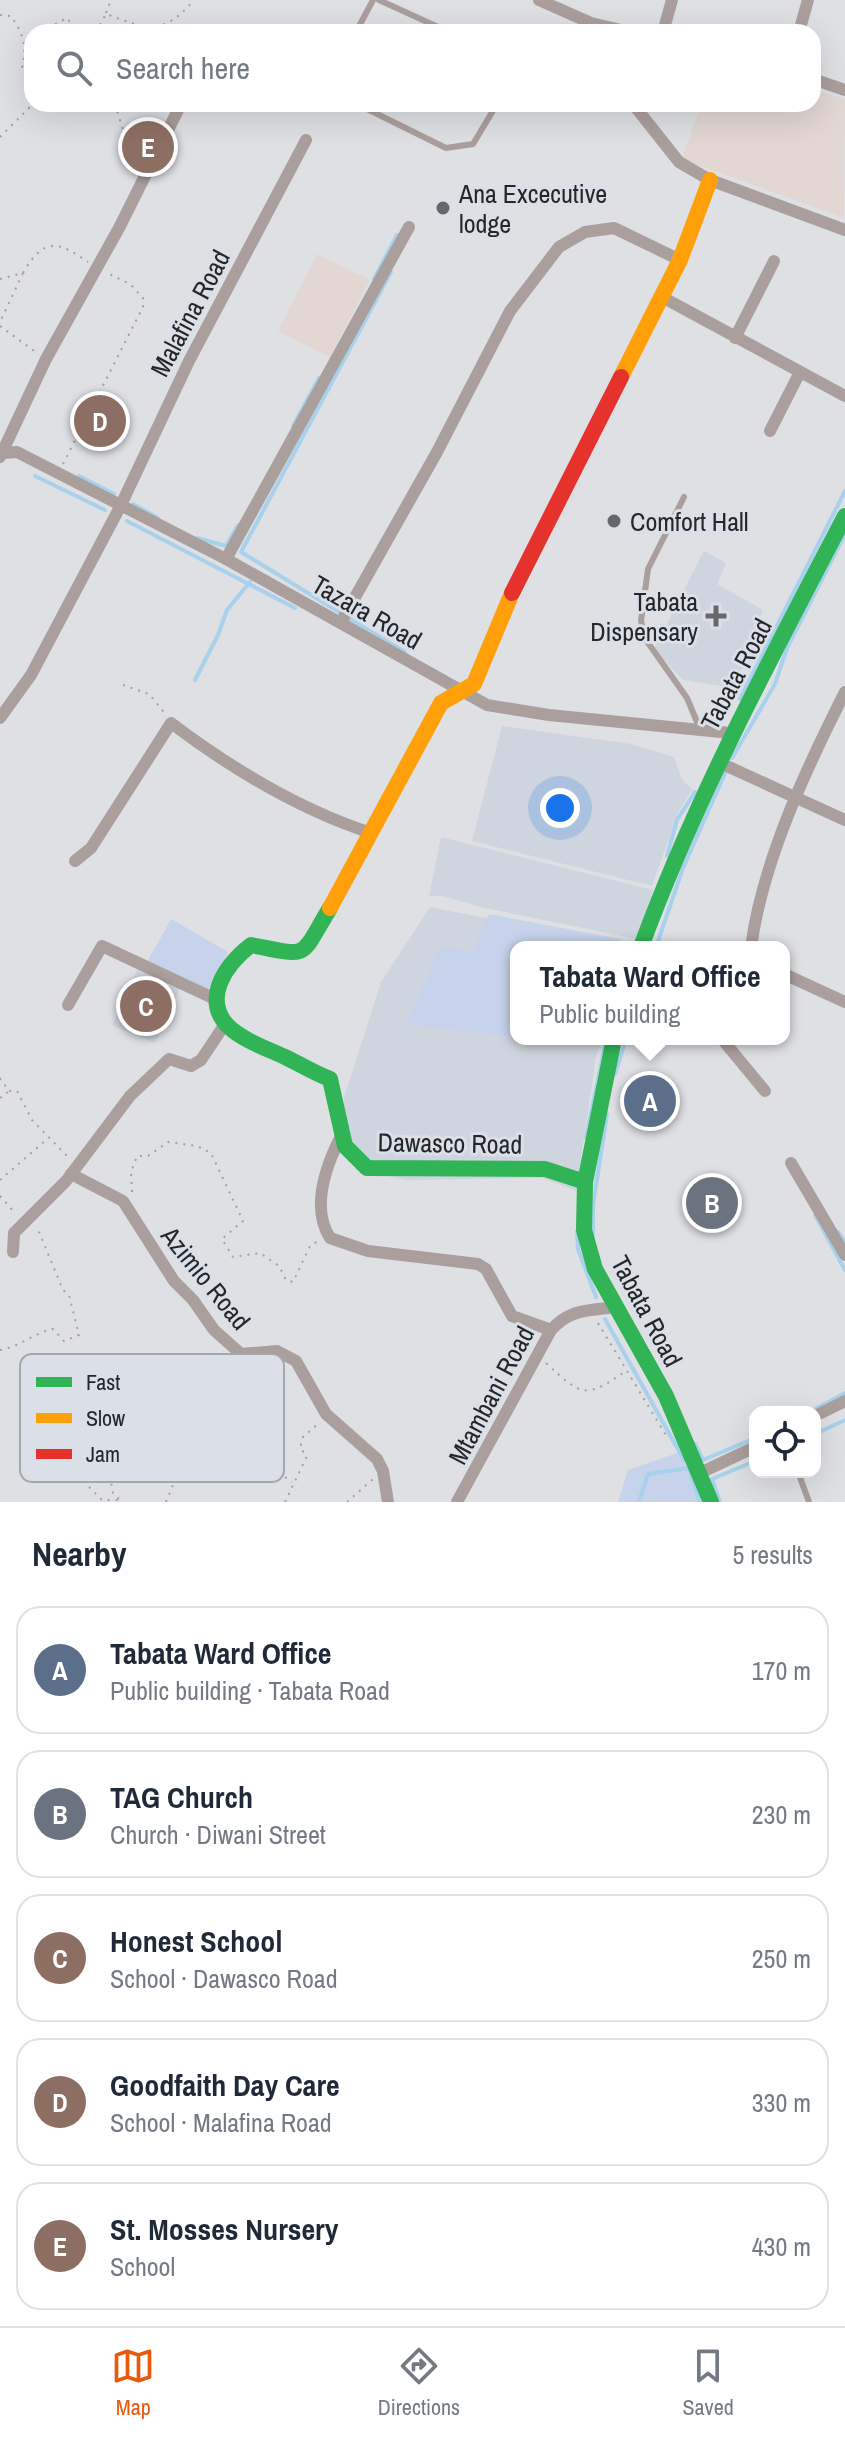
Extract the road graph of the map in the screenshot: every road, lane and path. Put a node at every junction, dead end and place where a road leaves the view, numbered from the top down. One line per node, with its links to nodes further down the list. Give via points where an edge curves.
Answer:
1 (111, 0): 8 (path)
2 (194, 0): 14 (path)
3 (373, 0): 15 (lane)
4 (379, 0): 16 (lane)
5 (539, 0): 17 (street)
6 (672, 0): 18 (street)
7 (808, 0): 19 (street)
8 (106, 14): 12 (path); 13 (path)
9 (0, 15): 20 (path, via 11,16)
10 (56, 24): 11 (path, via 67,18)
11 (71, 24)
12 (100, 24)
13 (139, 24)
14 (169, 24)
15 (360, 24)
16 (432, 24)
17 (586, 24)
18 (665, 24)
19 (801, 24)
20 (24, 38)
21 (24, 49): 22 (path)
22 (24, 71)
23 (821, 82): 24 (street)
24 (845, 90)
25 (25, 112): 31 (path)
26 (117, 112): 33 (path, via 134,168)
27 (177, 112): 33 (street)
28 (373, 112): 29 (lane, via 457,149 473,144)
29 (492, 112)
30 (639, 112): 34 (street, via 679,162)
31 (0, 137)
32 (306, 140): 52 (street, Malafina Road, via 162,414)
33 (143, 179): 39 (street)
34 (710, 180): 36 (street); 37 (street)
35 (409, 227): 54 (street)
36 (844, 227)
37 (680, 260): 42 (street); 55 (street, via 614,228 585,232 559,247 510,311)
38 (774, 261): 44 (street)
39 (97, 269): 40 (path, via 78,255 49,245 38,250); 45 (street); 50 (path, via 130,284 143,298 143,307)
40 (23, 273): 41 (path); 43 (path)
41 (0, 279)
42 (662, 297): 44 (street); 57 (street, via 507,603 482,670 474,684)
43 (0, 324): 45 (path)
44 (735, 338): 46 (street)
45 (46, 359): 49 (street)
46 (800, 372): 47 (street); 48 (street)
47 (845, 396)
48 (770, 431)
49 (2, 455): 50 (street, Tazara Road, via 17,452)
50 (58, 474): 52 (street, Tazara Road)
51 (684, 497): 61 (lane, via 648,569 641,621 646,640 687,698)
52 (120, 507): 54 (street, Tazara Road); 59 (street, Malafina Road, via 31,675)
53 (845, 516): 62 (street, Tabata Road)
54 (226, 559): 55 (street, Tazara Road)
55 (341, 622): 57 (street, Tazara Road)
56 (123, 685): 60 (path, via 149,694)
57 (460, 691): 61 (street, Tazara Road, via 502,709); 66 (street, via 441,703)
58 (845, 692): 64 (street)
59 (0, 718)
60 (171, 723): 66 (street, via 219,760 269,788); 67 (street, via 91,848)
61 (700, 729): 62 (street, Tazara Road)
62 (731, 733): 63 (street, Tabata Road)
63 (718, 762): 64 (street); 68 (street, Tabata Road, via 676,852)
64 (796, 797): 65 (street); 69 (street)
65 (845, 820)
66 (371, 833): 71 (street, via 304,951 251,945 229,965)
67 (75, 861)
68 (643, 941)
69 (753, 941)
70 (790, 977): 72 (street)
71 (215, 999): 73 (street, via 102,946); 74 (street)
72 (845, 1002)
73 (68, 1005)
74 (225, 1024): 81 (street, Dawasco Road, via 241,1038 330,1079); 84 (street, via 197,1063 169,1059 130,1096)
75 (613, 1045): 86 (street, Tabata Road)
76 (727, 1045): 79 (street)
77 (0, 1078): 78 (path)
78 (9, 1091): 80 (path); 82 (path, via 17,1091)
79 (765, 1091)
80 (0, 1098)
81 (340, 1138): 86 (street, Dawasco Road, via 367,1168 545,1169); 90 (street, via 321,1193 323,1226)
82 (47, 1139): 84 (path); 85 (path)
83 (791, 1163): 92 (street)
84 (74, 1169): 88 (street); 89 (street)
85 (0, 1180)
86 (585, 1182): 93 (street, Tabata Road, via 588,1249)
87 (0, 1196): 89 (path)
88 (123, 1201): 90 (path, via 132,1193 137,1156 147,1156 168,1142 197,1146 211,1153 243,1221 222,1239 233,1257 260,1253 293,1282 310,1246); 97 (street, Azimio Road, via 174,1281)
89 (25, 1220): 91 (street, via 11,1237); 96 (path, via 44,1237 69,1295 79,1335 64,1341 53,1329)
90 (330, 1238): 95 (street, via 368,1251 478,1264 512,1316)
91 (13, 1252)
92 (845, 1255)
93 (616, 1307): 94 (street, Mtambani Road); 106 (street, Tabata Road, via 666,1396)
94 (588, 1309): 95 (street, Mtambani Road, via 562,1318); 99 (path)
95 (551, 1330): 98 (street, Mtambani Road)
96 (0, 1350)
97 (241, 1354): 102 (street, Azimio Road, via 286,1353)
98 (534, 1355): 99 (path, via 576,1390 586,1392); 118 (street, Mtambani Road)
99 (627, 1369): 103 (path)
100 (845, 1401): 101 (street)
101 (821, 1413)
102 (326, 1414): 105 (street, Azimio Road, via 367,1449); 111 (path, via 302,1439 300,1448 307,1456)
103 (670, 1442)
104 (749, 1450): 106 (street)
105 (383, 1471): 116 (path); 117 (street)
106 (700, 1473): 119 (street, Tabata Road)
107 (284, 1476): 111 (path)
108 (800, 1478): 120 (lane)
109 (111, 1482): 113 (path)
110 (174, 1482): 114 (path)
111 (292, 1482): 115 (path)
112 (89, 1487): 113 (path, via 102,1500)
113 (120, 1501)
114 (166, 1502)
115 (285, 1502)
116 (347, 1502)
117 (388, 1502)
118 (457, 1502)
119 (711, 1502)
120 (809, 1502)

